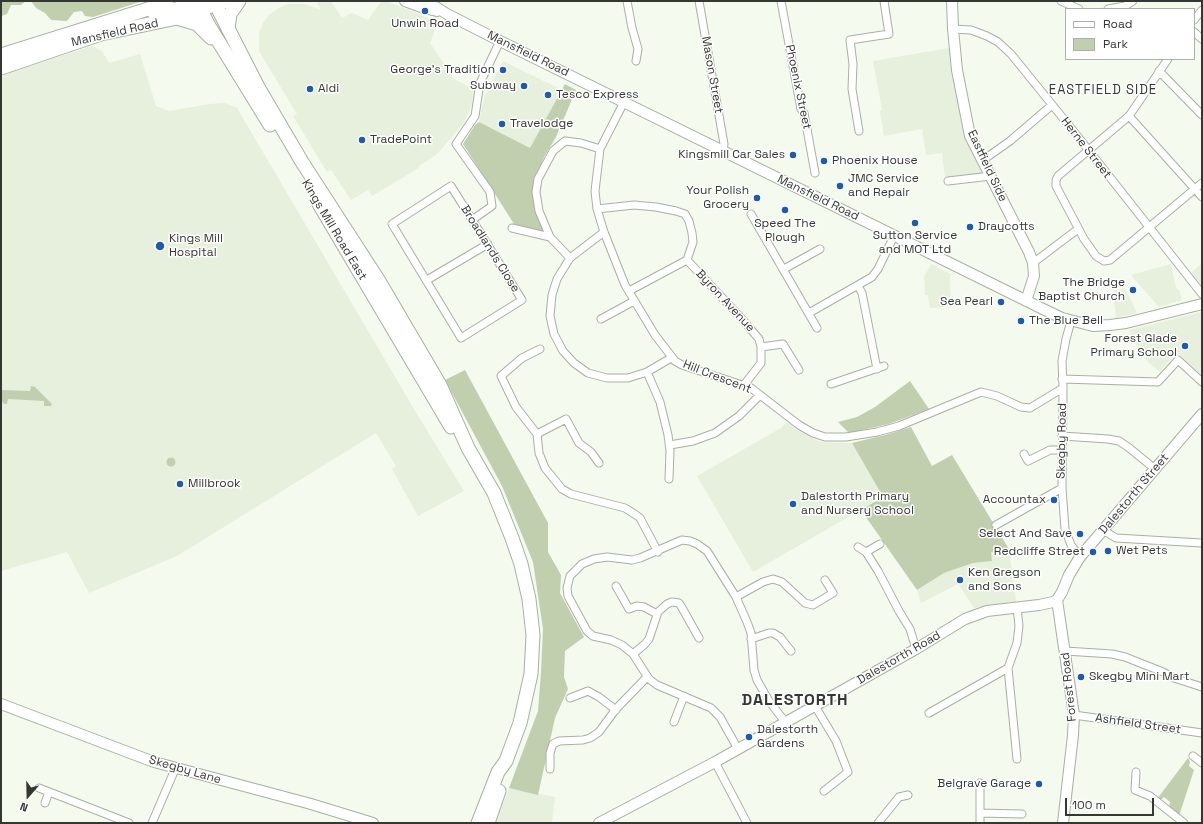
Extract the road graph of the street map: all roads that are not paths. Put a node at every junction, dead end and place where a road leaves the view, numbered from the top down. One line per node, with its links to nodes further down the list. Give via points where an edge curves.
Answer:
1 (231, 1): 13 (street, Mansfield Road)
2 (239, 1): 22 (highway, via 230,14)
3 (404, 1): 14 (street, Mansfield Road)
4 (413, 1): 14 (street)
5 (627, 1): 27 (street, via 638,49)
6 (699, 1): 37 (street, Mason Street)
7 (782, 1): 40 (street, Phoenix Street)
8 (884, 1): 35 (street, via 889,34 850,40 853,64 852,89)
9 (952, 1): 21 (street, Eastfield Side)
10 (1061, 1): 16 (street)
11 (1133, 1): 15 (street)
12 (168, 2): 18 (highway, Mansfield Road)
13 (206, 4): 18 (highway, via 144,18); 19 (highway, Mansfield Road); 22 (highway, Kings Mill Road East); 24 (highway, Kings Mill Road East, via 209,26); 30 (highway, via 243,71)
14 (425, 5): 23 (street, Mansfield Road)
15 (1124, 7)
16 (1077, 8)
17 (1202, 10): 20 (street)
18 (119, 18): 25 (highway, Mansfield Road)
19 (177, 18): 24 (highway, via 197,24); 28 (highway, Mansfield Road, via 101,34)
20 (1195, 19)
21 (953, 28): 32 (street, Herne Street, via 971,30 998,42); 39 (street, Eastfield Side, via 957,70 970,136)
22 (228, 29): 87 (highway, Kings Mill Road East, via 302,162 379,281 440,385)
23 (500, 41): 31 (street, Mansfield Road); 48 (street, via 480,83 475,116 456,144 490,192 492,206)
24 (223, 48): 30 (highway, Kings Mill Road East)
25 (1, 55)
26 (1167, 60): 29 (street)
27 (636, 61)
28 (1, 68)
29 (1159, 71): 33 (street); 34 (street)
30 (247, 88): 87 (highway, Kings Mill Road East, via 341,239 457,436)
31 (624, 102): 36 (street, Hill Crescent); 37 (street, Mansfield Road)
32 (1052, 105): 38 (street, Herne Street); 39 (street)
33 (1202, 115)
34 (1129, 116): 38 (street); 44 (street)
35 (859, 131)
36 (600, 149): 46 (street, Hill Crescent, via 595,191); 54 (street, via 565,141 553,151 543,168 536,192 539,211)
37 (723, 150): 53 (street, Mansfield Road)
38 (1088, 150): 50 (street, Herne Street); 51 (street, via 1056,180 1056,186)
39 (983, 160): 41 (street, Eastfield Side)
40 (815, 173)
41 (991, 176): 42 (street); 59 (street, Eastfield Side)
42 (948, 180)
43 (1202, 183): 44 (street)
44 (1195, 189): 45 (street); 50 (street)
45 (1202, 197)
46 (596, 209): 52 (street, Hill Crescent); 58 (street, via 634,205 685,214 693,242)
47 (751, 214): 60 (street)
48 (472, 220): 55 (street, Broadlands Close); 61 (street, Broadlands Close, via 451,186 392,224)
49 (512, 228): 54 (street)
50 (1150, 228): 51 (street, via 1110,260 1104,261 1096,256); 64 (street, Herne Street)
51 (1078, 229): 59 (street)
52 (604, 232): 57 (street); 63 (street, Hill Crescent)
53 (894, 236): 62 (street, via 878,269 872,277); 66 (street, Mansfield Road)
54 (550, 237): 57 (street)
55 (488, 244): 61 (street); 61 (street, Broadlands Close, via 522,300 461,338)
56 (820, 249): 60 (street)
57 (570, 258): 76 (street, via 557,279 550,316 554,334 563,351 588,373 607,378 628,378)
58 (687, 260): 63 (street); 72 (street, Byron Avenue, via 746,323 759,339)
59 (1033, 263): 66 (street, Eastfield Side, via 1034,276)
60 (784, 269): 68 (street)
61 (427, 280)
62 (858, 286): 68 (street); 79 (street, via 862,293 880,367)
63 (629, 291): 65 (street, Hill Crescent)
64 (1202, 294)
65 (634, 301): 69 (street); 74 (street, Hill Crescent)
66 (1026, 301): 70 (street, Mansfield Road)
67 (1202, 304): 70 (street, Mansfield Road, via 1126,323 1093,326)
68 (809, 313): 71 (street)
69 (601, 318)
70 (1071, 321): 77 (street, Skegby Road, via 1062,361)
71 (817, 328)
72 (761, 347): 75 (street, via 783,344); 80 (street, via 761,363)
73 (540, 349): 84 (street, via 522,358 501,376 516,407)
74 (671, 358): 76 (street); 80 (street, Hill Crescent, via 682,365)
75 (799, 370)
76 (648, 372): 86 (street, via 660,402)
77 (1062, 379): 78 (street, via 1158,382 1178,360); 81 (street, Skegby Road)
78 (1202, 382)
79 (831, 384)
80 (744, 385): 82 (street, Hill Crescent)
81 (1063, 388): 82 (street, Hill Crescent, via 1030,408 981,392 899,426 838,438 813,433); 85 (street, Skegby Road)
82 (760, 395): 86 (street, via 715,433 693,441)
83 (1202, 414): 91 (street, Dalestorth Street)
84 (537, 434): 90 (street, via 566,419 580,443); 99 (street, via 544,468 562,489 580,497 631,511 640,518)
85 (1062, 436): 88 (street, Skegby Road); 91 (street, via 1119,442)
86 (670, 445): 92 (street)
87 (468, 448): 130 (highway, Kings Mill Road East, via 494,493 521,564 529,599 533,634 529,681 520,723)
88 (1062, 450): 89 (street, via 1050,450 1028,461); 93 (street, Skegby Road)
89 (1024, 454)
90 (599, 463)
91 (1155, 469): 95 (street, Dalestorth Street)
92 (669, 479)
93 (1062, 488): 94 (street); 101 (street, Skegby Road, via 1065,529 1071,545)
94 (996, 525)
95 (1103, 530): 96 (street, via 1116,538); 101 (street, Dalestorth Street)
96 (1202, 543)
97 (880, 544): 100 (street)
98 (858, 547): 100 (street)
99 (658, 552): 104 (street, via 682,540 697,544 707,551); 113 (street, via 632,560 607,557 594,559 582,564 570,576 566,588 587,631 593,636 622,645)
100 (866, 552): 110 (street, via 910,629)
101 (1080, 557): 105 (street, Dalestorth Street)
102 (825, 580): 104 (street, via 833,593 814,605 805,603 782,582 773,579)
103 (616, 586): 107 (street, via 629,608 644,607)
104 (736, 597): 109 (street)
105 (1057, 600): 106 (street, Dalestorth Road); 111 (street, Forest Road)
106 (1017, 607): 110 (street, Dalestorth Road, via 987,611 965,619); 114 (street, via 1017,644)
107 (657, 614): 108 (street, via 666,604 679,604); 113 (street, via 649,639)
108 (699, 638)
109 (751, 639): 112 (street, via 773,633 780,637); 125 (street, via 757,680)
110 (916, 649): 120 (street, Dalestorth Road)
111 (1065, 651): 116 (street, via 1125,657); 123 (street, Forest Road)
112 (791, 652)
113 (633, 654): 115 (street)
114 (1008, 668): 122 (street); 129 (street)
115 (647, 676): 117 (street, via 657,686); 121 (street)
116 (1202, 688)
117 (684, 696): 124 (street); 127 (street, via 711,708 720,717)
118 (570, 698): 121 (street, via 588,691 599,696)
119 (1, 704): 133 (street, Skegby Lane, via 129,753)
120 (815, 706): 125 (street, Dalestorth Road); 138 (street, via 836,741 848,772)
121 (616, 710): 134 (street, via 599,732 590,738 559,741 553,744)
122 (929, 713)
123 (1074, 714): 126 (street, Ashfield Street); 153 (street, Forest Road)
124 (674, 722)
125 (786, 723): 127 (street, Dalestorth Road)
126 (1202, 733)
127 (738, 749): 131 (street, Dalestorth Road)
128 (1193, 756): 132 (street)
129 (1017, 759)
130 (506, 760): 147 (highway, Kings Mill Road East, via 498,772); 148 (highway, Kings Mill Road East, via 504,776)
131 (715, 762): 149 (street, Dalestorth Road); 150 (street)
132 (1202, 763)
133 (176, 768): 145 (street); 146 (street, Skegby Lane)
134 (550, 769)
135 (1136, 772): 154 (street, via 1135,790 1150,796)
136 (980, 783): 142 (street)
137 (39, 788): 139 (street)
138 (824, 791)
139 (49, 792): 141 (street); 144 (street)
140 (908, 795): 151 (street, via 899,796)
141 (45, 803)
142 (980, 813): 143 (street); 152 (street)
143 (1022, 814)
144 (130, 823)
145 (152, 823)
146 (373, 823)
147 (478, 823)
148 (488, 823)
149 (599, 823)
150 (747, 823)
151 (878, 823)
152 (980, 823)
153 (1064, 823)
154 (1184, 823)

